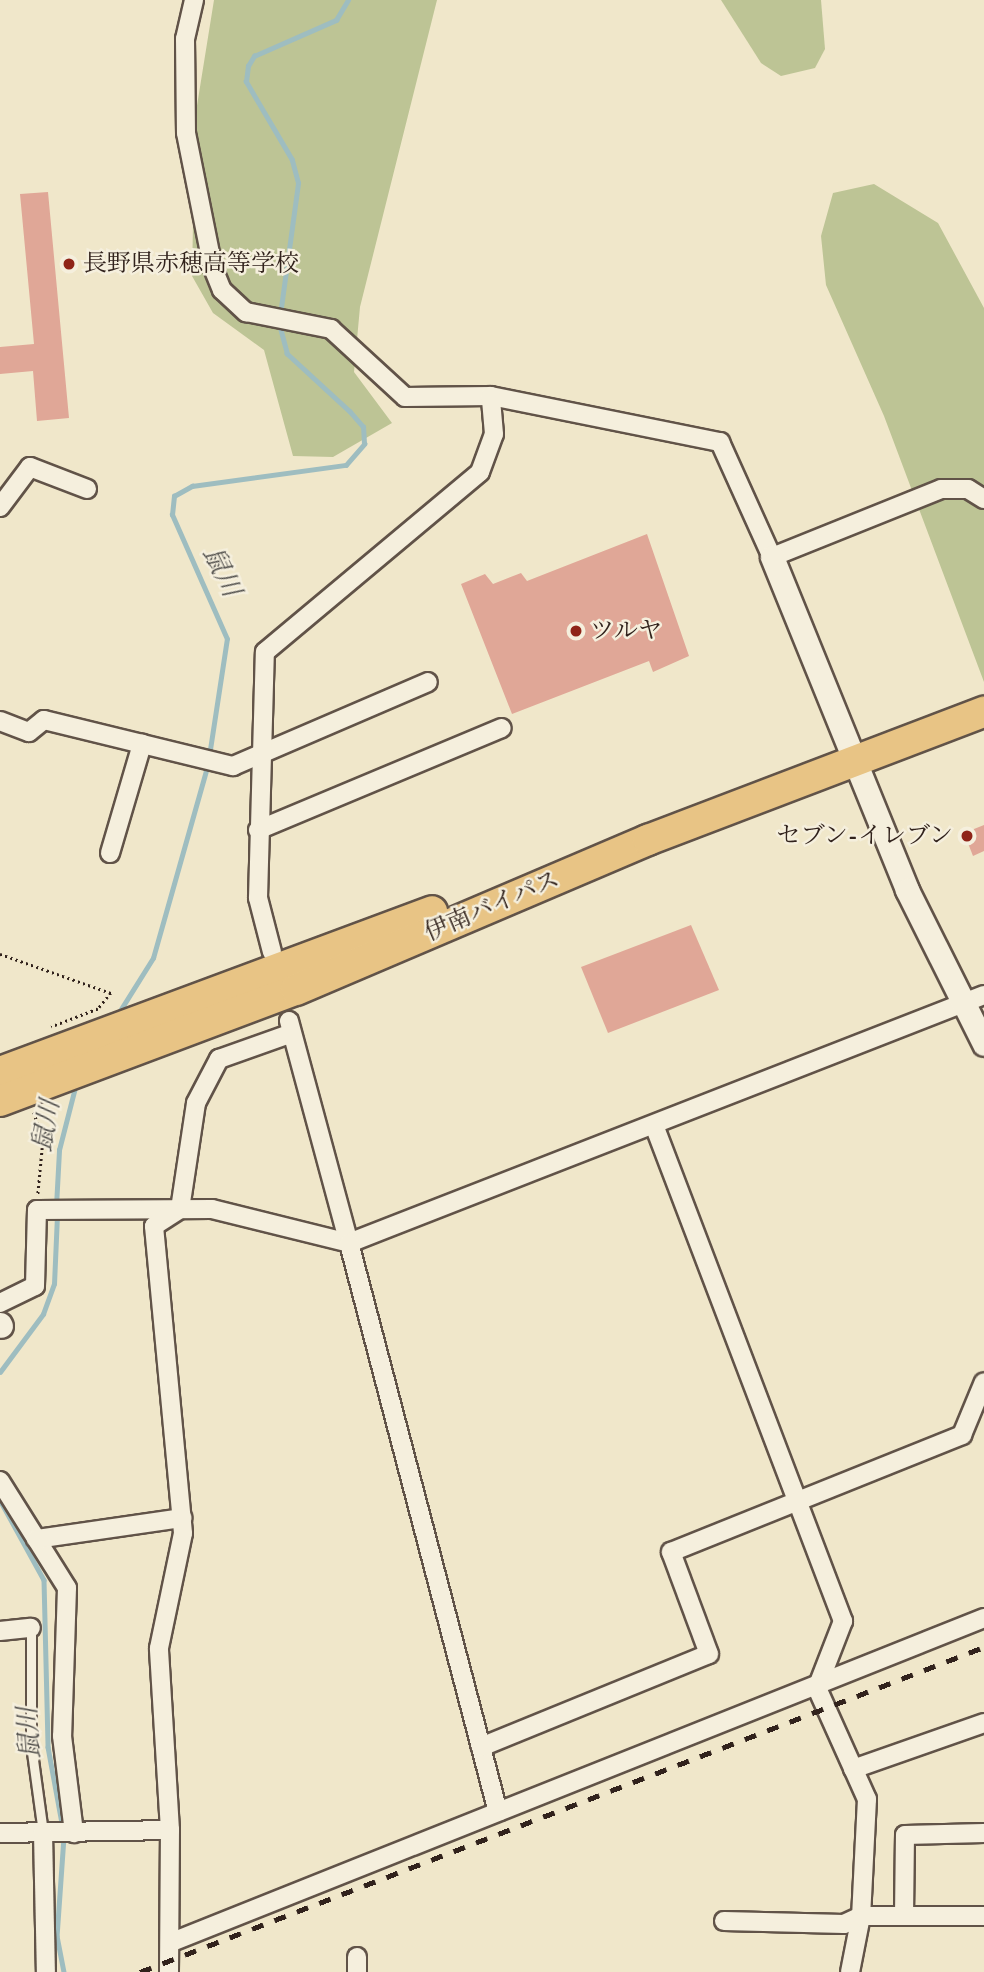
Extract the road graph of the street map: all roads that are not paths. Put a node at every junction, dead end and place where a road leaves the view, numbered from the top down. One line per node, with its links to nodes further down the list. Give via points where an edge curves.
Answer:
1 (194, 0): 2 (street, via 185,39 186,133 213,268 232,301 268,317 331,329 405,397)
2 (491, 396): 6 (street, via 719,442); 14 (street, via 494,434 480,472 265,652)
3 (87, 489): 5 (street, via 30,467)
4 (984, 499): 6 (street, via 968,489 941,489)
5 (0, 507)
6 (772, 557): 13 (street)
7 (428, 682): 14 (street)
8 (984, 700): 13 (highway, 伊南バイパス)
9 (984, 712): 13 (highway, 伊南バイパス)
10 (0, 720): 12 (street, via 29,732 44,720)
11 (502, 728): 15 (street)
12 (142, 744): 14 (street, via 233,766); 16 (street)
13 (852, 755): 19 (street); 21 (highway, 伊南バイパス)
14 (258, 760): 15 (street)
15 (258, 830): 17 (street, via 258,898)
16 (110, 853)
17 (272, 952)
18 (984, 995): 19 (street)
19 (961, 1003): 20 (street); 24 (street)
20 (984, 1044)
21 (55, 1065): 22 (highway, 伊南バイパス); 23 (highway, 伊南バイパス)
22 (0, 1072)
23 (0, 1101)
24 (654, 1125): 26 (street); 30 (street)
25 (180, 1209): 26 (street, via 212,1209); 26 (street, via 196,1103 219,1059 290,1027); 27 (street, via 37,1210 35,1286); 31 (street, via 154,1226)
26 (349, 1243): 38 (street)
27 (0, 1303)
28 (984, 1382): 30 (street, via 962,1435)
29 (0, 1481): 32 (street)
30 (797, 1498): 36 (street, via 844,1621); 38 (street, via 671,1552 709,1654)
31 (181, 1518): 32 (street); 41 (street, via 159,1648)
32 (36, 1539): 44 (street, via 67,1588 62,1736)
33 (984, 1618): 36 (street)
34 (31, 1628): 35 (street); 43 (lane, via 31,1745)
35 (0, 1631)
36 (817, 1688): 39 (street); 40 (street)
37 (984, 1723): 39 (street)
38 (481, 1747): 40 (street)
39 (853, 1769): 46 (street, via 867,1799)
40 (498, 1812): 50 (street)
41 (170, 1830): 44 (street); 50 (street)
42 (0, 1833): 43 (street)
43 (47, 1833): 44 (street); 51 (street)
44 (74, 1833)
45 (984, 1833): 47 (street, via 905,1835)
46 (862, 1916): 47 (street); 49 (street, via 844,1924); 53 (street)
47 (904, 1916): 48 (street)
48 (984, 1916)
49 (724, 1921)
50 (172, 1942): 52 (street)
51 (46, 1972)
52 (169, 1972)
53 (850, 1972)

